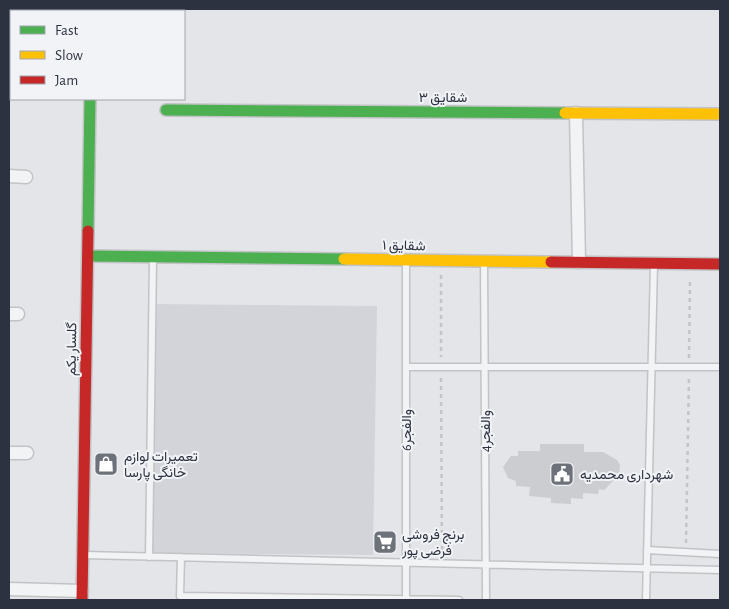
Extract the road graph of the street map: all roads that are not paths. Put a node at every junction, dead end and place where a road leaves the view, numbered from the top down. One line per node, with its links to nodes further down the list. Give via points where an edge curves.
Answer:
1 (90, 100): 7 (street, گلسار یکم)
2 (166, 110): 3 (street, شقایق ۳)
3 (576, 113): 4 (street, شقایق ۳); 11 (street)
4 (720, 114)
5 (9, 176): 6 (street)
6 (26, 177)
7 (88, 256): 8 (street, شقایق ۱); 22 (street, گلسار یکم)
8 (153, 257): 9 (street, شقایق ۱); 23 (lane)
9 (406, 260): 10 (street, شقایق ۱); 14 (lane, والفجر6)
10 (484, 261): 11 (street, شقایق ۱); 15 (lane, والفجر4)
11 (579, 262): 12 (street, شقایق ۱)
12 (654, 263): 13 (street, شقایق ۱); 16 (lane)
13 (720, 264)
14 (406, 367): 15 (lane); 25 (lane, والفجر6)
15 (485, 367): 16 (lane); 26 (lane, والفجر4)
16 (651, 367): 17 (lane); 20 (lane)
17 (720, 367)
18 (9, 453): 19 (street)
19 (27, 453)
20 (647, 550): 21 (lane); 27 (lane)
21 (720, 554)
22 (83, 555): 23 (lane); 30 (street, گلسار یکم)
23 (149, 557): 24 (lane)
24 (181, 557): 25 (lane); 31 (lane, via 180,596)
25 (406, 563): 26 (lane); 31 (lane, والفجر6)
26 (485, 565): 27 (lane); 33 (lane, والفجر4)
27 (646, 569): 28 (lane); 34 (lane)
28 (720, 570)
29 (9, 589): 30 (street)
30 (82, 595)
31 (406, 599): 32 (lane)
32 (459, 600)
33 (486, 600)
34 (646, 600)

